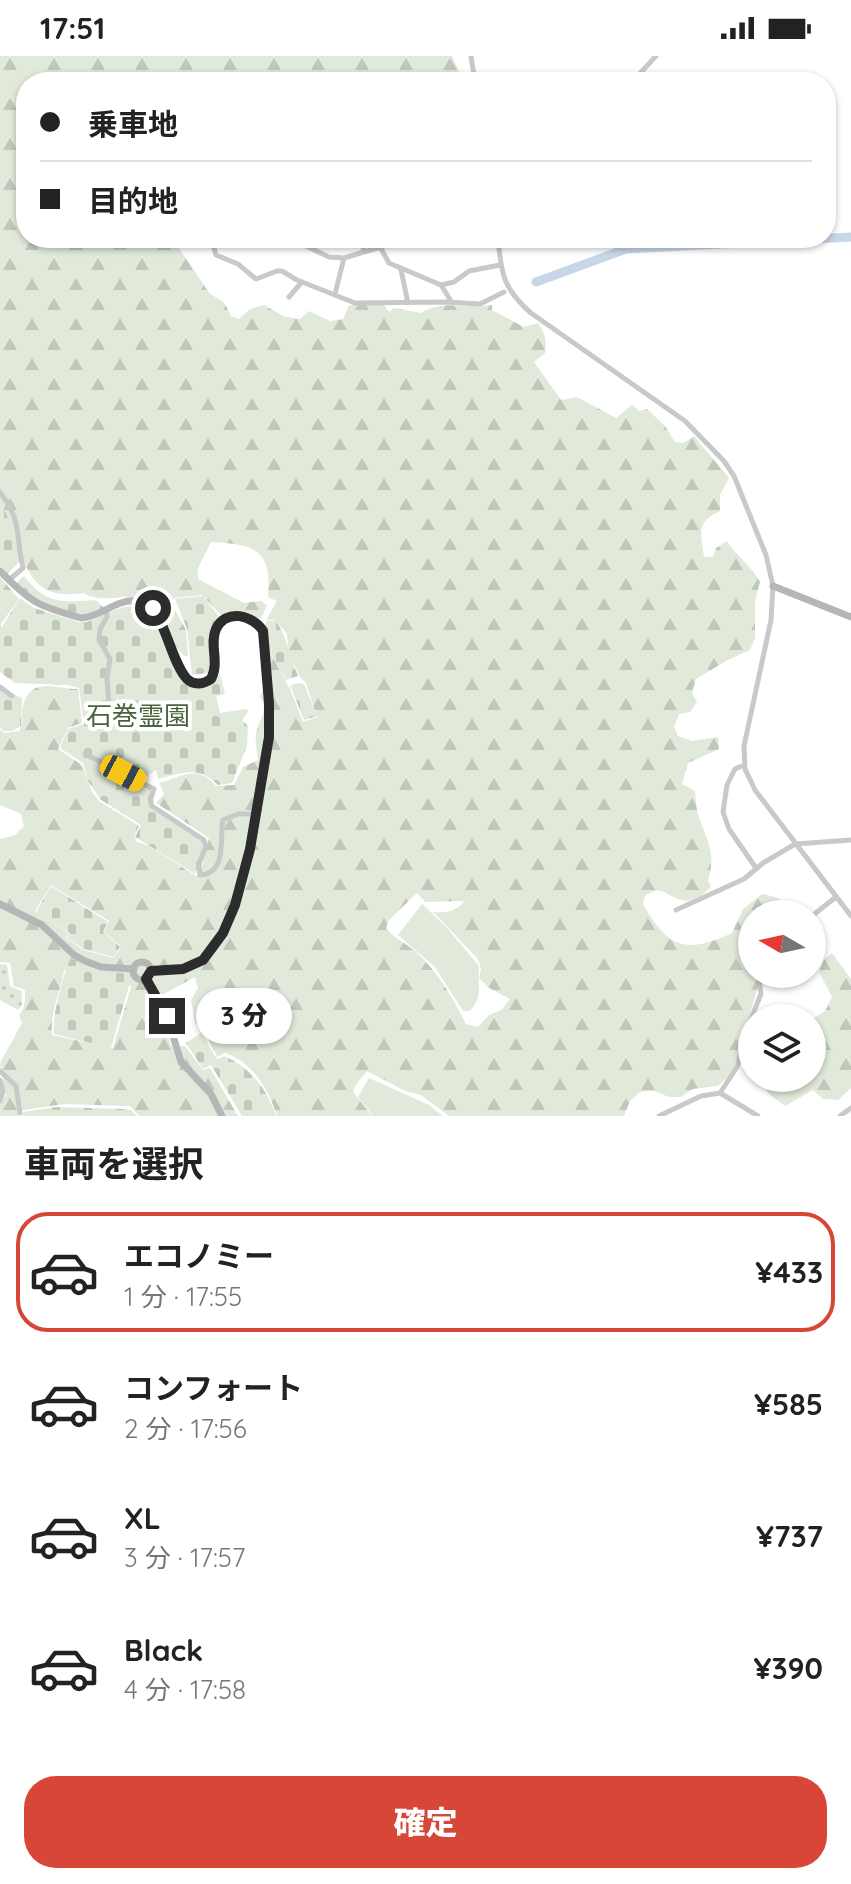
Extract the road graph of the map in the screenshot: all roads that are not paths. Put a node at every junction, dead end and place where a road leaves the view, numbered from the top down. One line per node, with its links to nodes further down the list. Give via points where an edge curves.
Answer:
1 (656, 56): 2 (street)
2 (641, 72)
3 (214, 248): 13 (street, via 216,255 256,279 277,271)
4 (310, 248): 10 (street)
5 (363, 248): 9 (street)
6 (376, 248): 9 (street)
7 (381, 248): 12 (street, via 389,263)
8 (499, 248): 11 (street)
9 (364, 251): 10 (street)
10 (344, 258): 16 (street)
11 (500, 265): 14 (street, via 469,271); 23 (street, via 519,302 685,421 731,468)
12 (401, 269): 14 (street); 19 (street)
13 (302, 282): 16 (street); 17 (street)
14 (441, 285): 18 (street)
15 (504, 292): 18 (street, via 480,304)
16 (335, 294): 19 (street, via 355,303)
17 (289, 297)
18 (451, 302): 19 (street)
19 (408, 303)
20 (0, 492): 22 (street, via 19,530 23,568)
21 (0, 571): 22 (street)
22 (9, 580): 24 (street, via 28,599 48,608 81,618)
23 (773, 586): 25 (street); 30 (street)
24 (106, 610): 28 (street, via 99,640 110,659); 31 (street, via 131,601 153,608 183,673 199,684 215,672 214,637 220,623 242,616 260,626 270,718)
25 (851, 617)
26 (0, 687): 27 (street)
27 (12, 696)
28 (109, 706)
29 (85, 754): 31 (street, via 154,789 152,806 204,840 200,875 211,871 220,858 223,820)
30 (744, 765): 33 (street, via 755,790); 34 (street, via 735,769 727,785 723,812)
31 (255, 814): 43 (street, via 235,905 213,950 191,966)
32 (851, 840): 33 (street)
33 (795, 844): 34 (street); 35 (street)
34 (756, 868): 39 (street, via 744,879)
35 (836, 897): 37 (street); 41 (street)
36 (0, 904): 38 (street)
37 (826, 905)
38 (10, 910): 40 (street); 42 (street, via 42,925 85,961)
39 (676, 910)
40 (0, 912)
41 (851, 916)
42 (134, 969): 43 (street, via 137,978); 43 (street, via 142,962)
43 (149, 975): 51 (street, via 181,1062 211,1094)
44 (760, 988): 47 (street, via 737,1067)
45 (0, 1071): 50 (street, via 16,1086)
46 (0, 1080): 48 (street)
47 (720, 1093): 52 (street); 53 (street)
48 (0, 1101)
49 (851, 1108): 54 (street)
50 (20, 1113)
51 (222, 1116)
52 (659, 1116)
53 (758, 1116)
54 (840, 1116)

